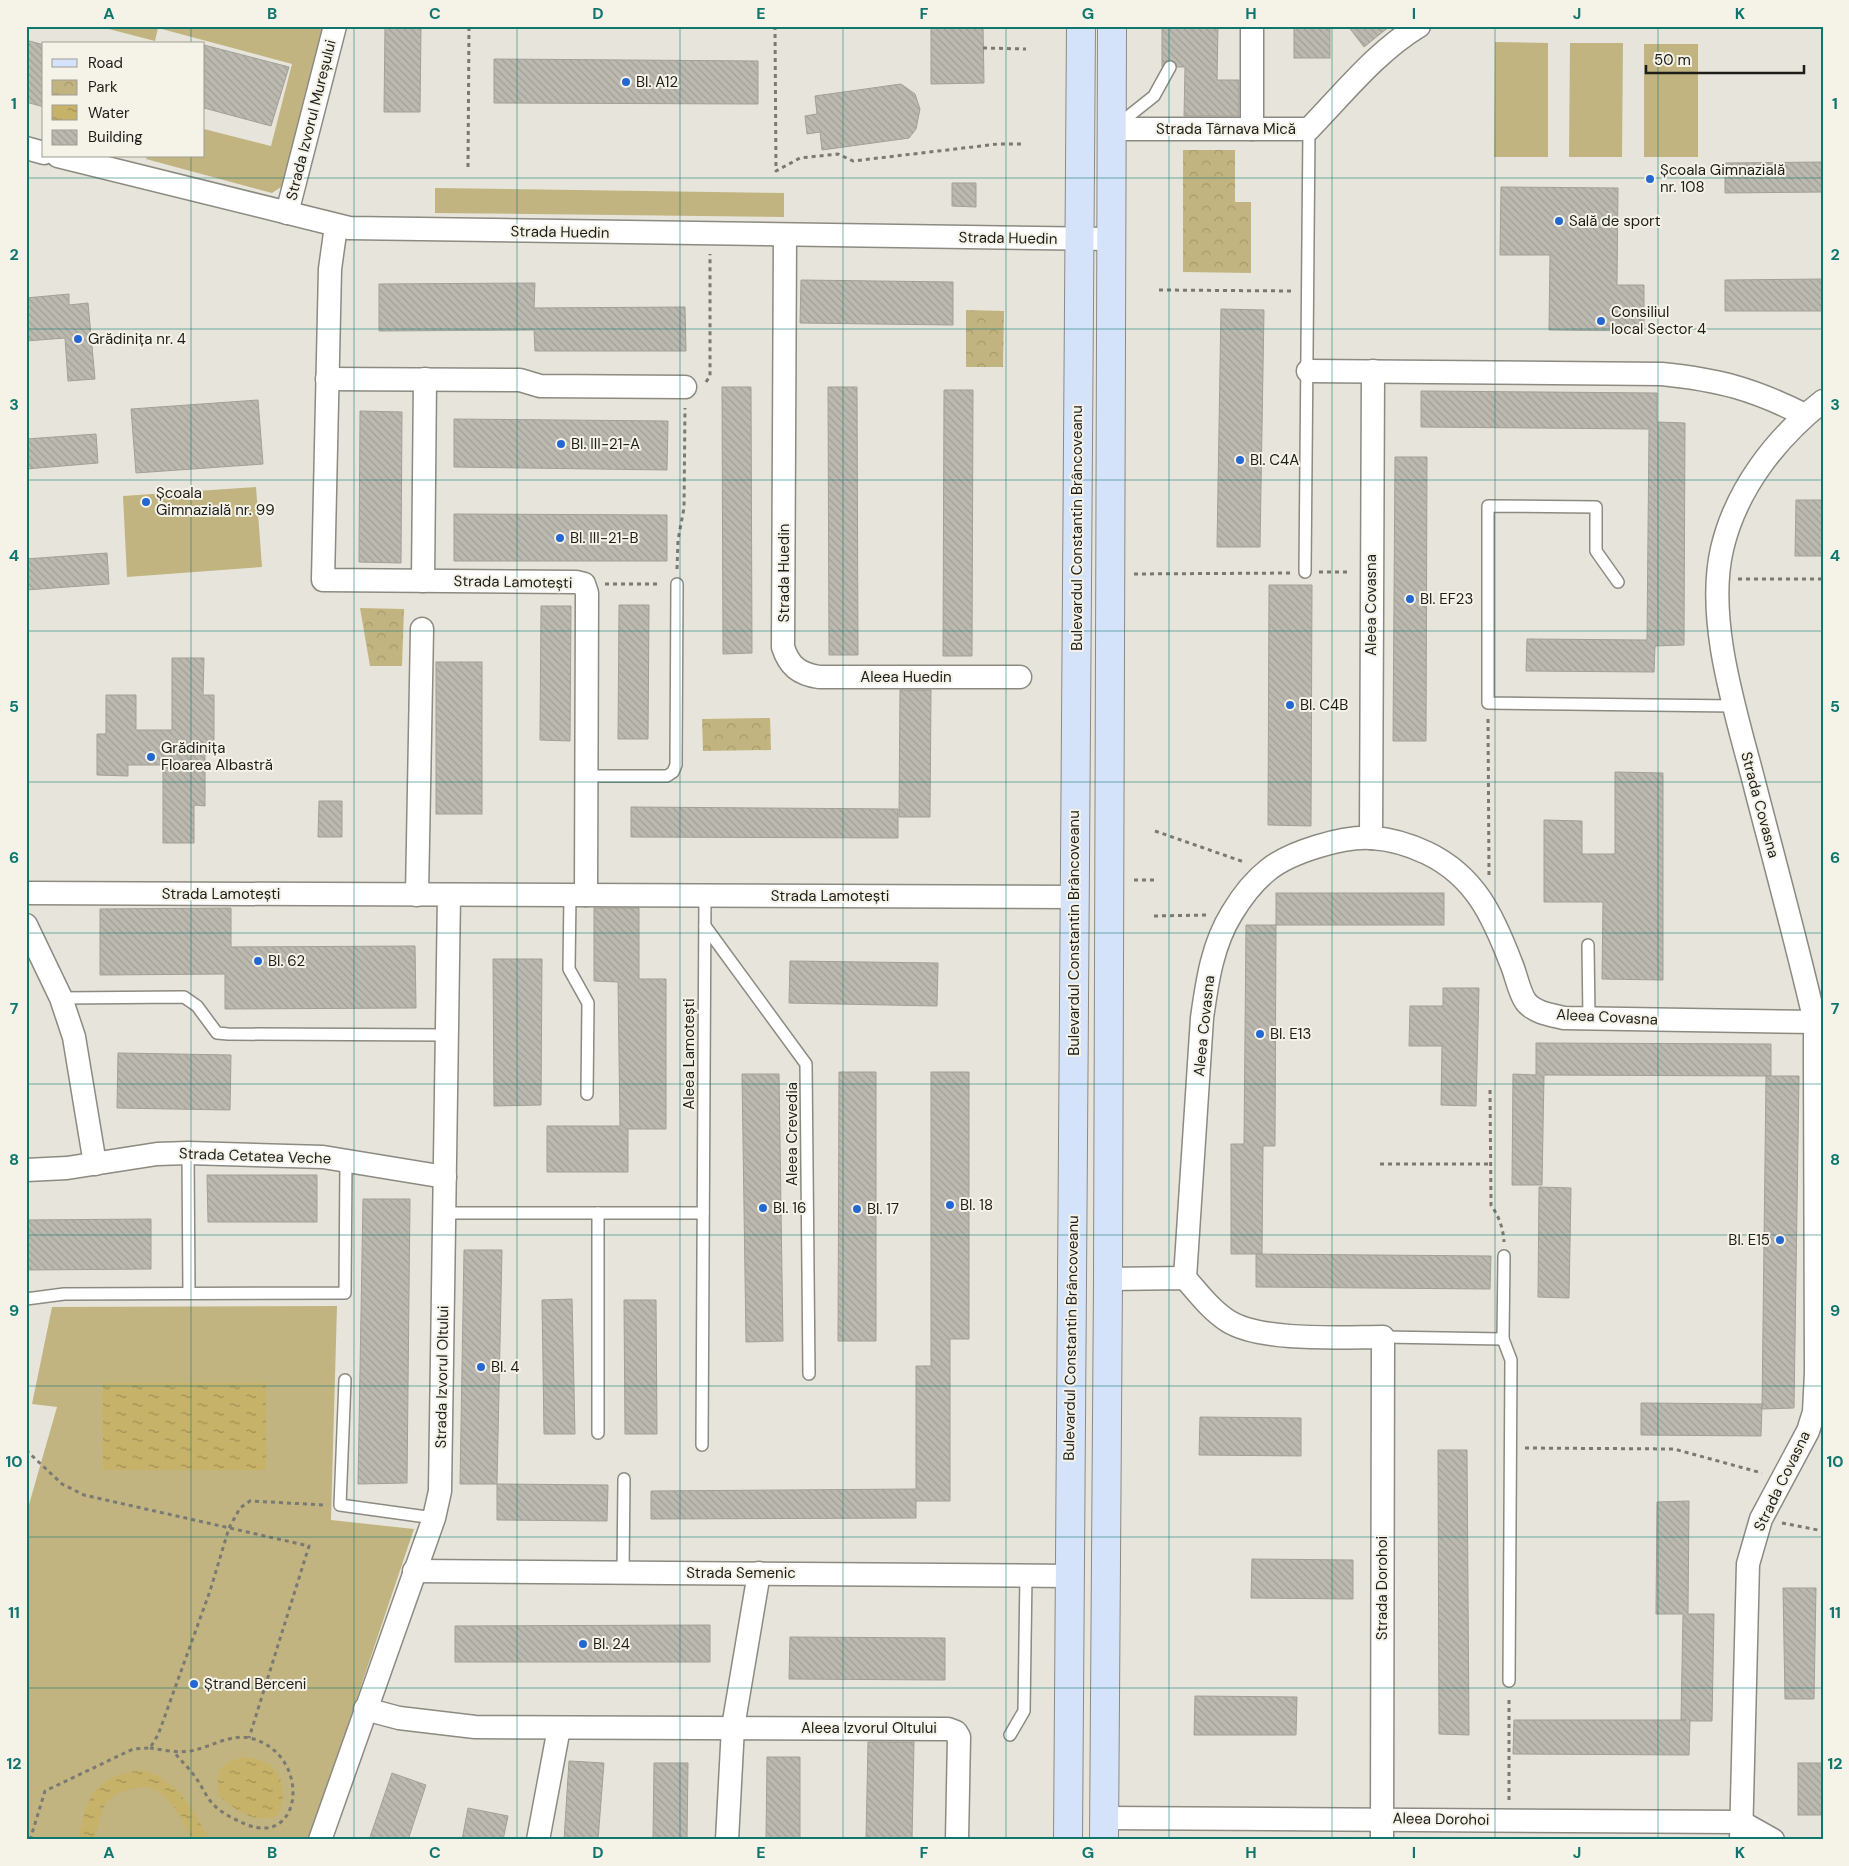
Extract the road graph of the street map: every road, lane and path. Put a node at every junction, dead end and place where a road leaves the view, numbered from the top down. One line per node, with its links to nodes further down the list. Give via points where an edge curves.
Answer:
1 (335, 26): 19 (street, Strada Izvorul Mureșului)
2 (469, 26): 18 (path)
3 (775, 26): 14 (path, via 776,171 800,158 838,154 853,161 998,144)
4 (1080, 26): 23 (main road, Bulevardul Constantin Brâncoveanu)
5 (1112, 26): 11 (main road)
6 (1252, 26): 12 (street)
7 (1419, 26): 13 (street, Strada Târnava Mică, via 1371,65)
8 (983, 48): 9 (path)
9 (1026, 49)
10 (1170, 67): 11 (lane, via 1154,96)
11 (1112, 129): 12 (street, Strada Târnava Mică); 24 (main road)
12 (1252, 129): 13 (street, Strada Târnava Mică)
13 (1309, 129): 26 (lane)
14 (1025, 144)
15 (26, 148): 16 (street)
16 (42, 152)
17 (66, 158): 19 (street, Strada Huedin)
18 (468, 167)
19 (287, 213): 20 (street, Strada Huedin)
20 (336, 226): 21 (street, Strada Huedin, via 367,230); 29 (street, via 330,269)
21 (710, 234): 22 (street, Strada Huedin); 31 (path, via 710,376 705,384)
22 (785, 235): 23 (street, Strada Huedin); 44 (street, Strada Huedin, via 784,647)
23 (1079, 239): 24 (street, Strada Huedin); 57 (main road, Bulevardul Constantin Brâncoveanu)
24 (1111, 239): 36 (main road)
25 (1159, 290): 26 (path)
26 (1308, 291): 27 (lane)
27 (1308, 371): 28 (street); 34 (lane)
28 (1373, 371): 33 (street, via 1678,376 1745,388); 35 (street, Aleea Covasna)
29 (327, 379): 30 (street); 39 (street, via 323,580)
30 (425, 379): 31 (street, via 520,380 540,386); 39 (street)
31 (685, 387): 42 (path, via 684,508 678,540)
32 (1823, 401): 33 (street, Strada Covasna)
33 (1805, 415): 37 (street, Strada Covasna, via 1772,452 1743,493 1725,540)
34 (1305, 572): 35 (path); 36 (path)
35 (1371, 572): 50 (street, Aleea Covasna)
36 (1110, 574): 82 (main road)
37 (1718, 579): 38 (path); 47 (street, Strada Covasna, via 1719,621)
38 (1823, 579)
39 (423, 581): 41 (street, Strada Lamotești)
40 (1618, 582): 46 (lane, via 1596,551 1596,507 1488,506)
41 (584, 584): 42 (path); 48 (street, Strada Lamotești, via 587,593)
42 (677, 584): 48 (lane, via 676,765 673,772 667,776)
43 (422, 629): 53 (street)
44 (794, 668): 45 (street, Aleea Huedin, via 806,675 819,677)
45 (1020, 677)
46 (1488, 703): 47 (lane); 58 (path, via 1490,864)
47 (1735, 706): 66 (street, Strada Covasna)
48 (586, 776): 55 (street, Strada Lamotești)
49 (1155, 831): 51 (path)
50 (1371, 838): 51 (street, Aleea Covasna, via 1330,843 1295,855); 58 (street, Aleea Covasna, via 1426,852 1465,879)
51 (1269, 869): 59 (street, Aleea Covasna)
52 (26, 893): 53 (street, Strada Lamotești)
53 (417, 895): 54 (street, Strada Lamotești)
54 (449, 895): 55 (street, Strada Lamotești); 67 (street, Strada Izvorul Oltului)
55 (578, 895): 56 (street, Strada Lamotești); 69 (lane, via 570,969 588,1003)
56 (705, 895): 57 (street, Strada Lamotești); 62 (lane, Aleea Lamotești)
57 (1074, 897): 105 (main road, Bulevardul Constantin Brâncoveanu)
58 (1481, 897): 65 (street, Aleea Covasna, via 1526,1002 1541,1013 1564,1018)
59 (1231, 914): 60 (path); 83 (street, Aleea Covasna, via 1216,948 1202,1018)
60 (1154, 916)
61 (26, 925): 64 (street)
62 (705, 926): 79 (lane, Aleea Lamotești); 88 (lane, Aleea Crevedia, via 806,1064)
63 (1588, 944): 65 (lane)
64 (61, 998): 67 (lane, via 184,997 196,1006 217,1033); 72 (street, via 78,1052)
65 (1589, 1018): 66 (street, Aleea Covasna)
66 (1819, 1022): 80 (street, Strada Covasna)
67 (447, 1035): 76 (street, Strada Izvorul Oltului)
68 (1490, 1090): 74 (path)
69 (587, 1094)
70 (188, 1153): 71 (street, Strada Cetatea Veche); 72 (street, Strada Cetatea Veche, via 157,1154); 84 (lane)
71 (346, 1160): 76 (street, Strada Cetatea Veche); 84 (lane, via 345,1293)
72 (95, 1164): 75 (street, Strada Cetatea Veche)
73 (1380, 1164): 74 (path)
74 (1491, 1164): 81 (path, via 1491,1205 1504,1231)
75 (26, 1170)
76 (445, 1177): 77 (street, Strada Izvorul Oltului)
77 (445, 1213): 78 (lane); 97 (street, Strada Izvorul Oltului, via 440,1490)
78 (598, 1213): 79 (lane); 90 (lane)
79 (702, 1213): 91 (lane, Aleea Lamotești)
80 (1819, 1245): 95 (street, Strada Covasna, via 1814,1412 1802,1444)
81 (1504, 1256): 87 (lane)
82 (1108, 1278): 83 (street); 116 (main road)
83 (1185, 1278): 86 (street, via 1214,1310 1243,1329 1285,1335)
84 (188, 1293): 85 (lane, via 64,1294)
85 (26, 1299)
86 (1383, 1337): 87 (lane); 117 (street, Strada Dorohoi)
87 (1503, 1339): 92 (lane, via 1511,1360)
88 (809, 1374)
89 (345, 1380): 96 (lane)
90 (598, 1433)
91 (702, 1445)
92 (1511, 1448): 95 (path, via 1674,1449); 106 (lane)
93 (26, 1450): 99 (path, via 62,1484 79,1493)
94 (624, 1479): 102 (lane)
95 (1782, 1479): 98 (street, Strada Covasna)
96 (340, 1505): 97 (lane); 99 (path, via 250,1501 240,1508)
97 (434, 1518): 101 (street, Strada Izvorul Oltului)
98 (1761, 1519): 100 (path); 118 (street, Strada Covasna, via 1748,1564 1746,1586)
99 (229, 1528): 111 (path, via 309,1546); 112 (path, via 210,1591)
100 (1823, 1531)
101 (414, 1571): 102 (street, Strada Semenic); 107 (street, Strada Izvorul Oltului)
102 (623, 1572): 103 (street, Strada Semenic)
103 (759, 1574): 104 (street, Strada Semenic); 108 (street)
104 (1026, 1575): 105 (street, Strada Semenic); 110 (lane, via 1024,1711)
105 (1068, 1576): 115 (main road, Bulevardul Constantin Brâncoveanu)
106 (1510, 1681): 114 (path)
107 (364, 1709): 109 (street, Aleea Izvorul Oltului, via 398,1718 475,1727); 120 (street, Strada Izvorul Oltului)
108 (733, 1727): 109 (street, Aleea Izvorul Oltului); 122 (street); 123 (street, Aleea Izvorul Oltului, via 948,1729 956,1732 959,1736)
109 (559, 1728): 121 (street)
110 (1010, 1735)
111 (249, 1738): 113 (path, via 216,1742 194,1751); 113 (path, via 272,1746 283,1758 292,1777 293,1798 286,1818 274,1828 255,1828 233,1819 212,1804)
112 (150, 1748): 113 (path); 119 (path, via 133,1749 44,1791)
113 (174, 1752)
114 (1509, 1820): 117 (street, Aleea Dorohoi); 118 (street, Aleea Dorohoi)
115 (1068, 1828): 116 (main road)
116 (1104, 1829): 117 (street, Aleea Dorohoi)
117 (1382, 1829)
118 (1741, 1831): 124 (street, Aleea Dorohoi)
119 (30, 1840)
120 (320, 1840)
121 (538, 1840)
122 (727, 1840)
123 (958, 1840)
124 (1773, 1840)

